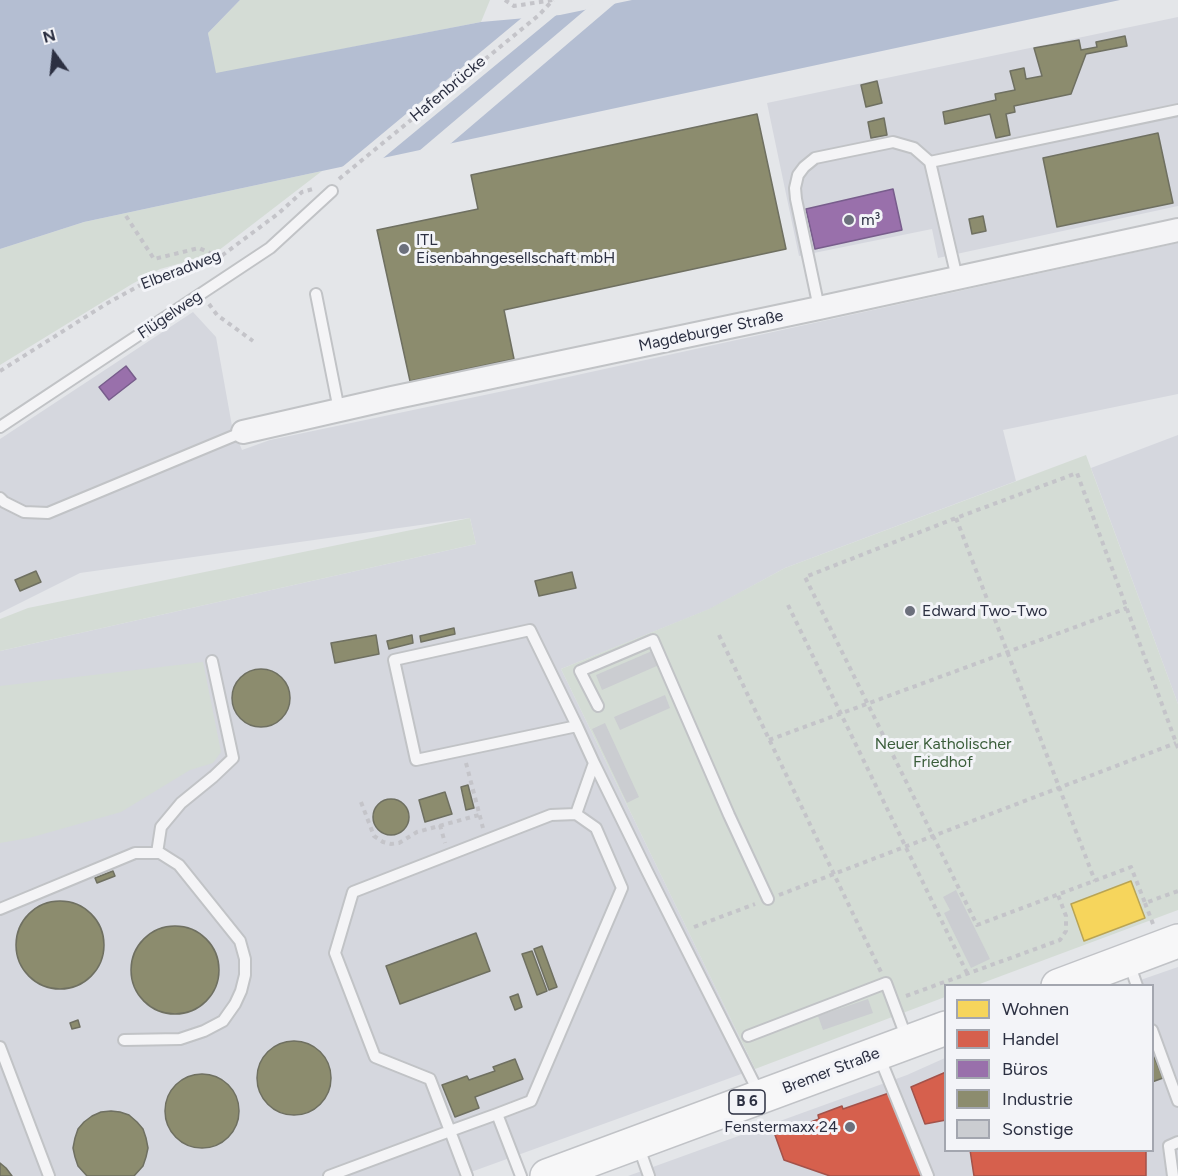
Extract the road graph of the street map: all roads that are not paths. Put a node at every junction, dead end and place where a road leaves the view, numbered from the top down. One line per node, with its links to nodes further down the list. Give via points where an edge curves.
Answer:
1 (1178, 110): 2 (lane)
2 (930, 162): 5 (lane); 7 (lane, via 914,148 893,142 815,158 804,167 795,188 796,199)
3 (331, 187): 9 (lane, Flügelweg, via 270,248)
4 (1178, 230): 5 (street, Magdeburger Straße)
5 (957, 278): 7 (street, Magdeburger Straße)
6 (316, 294): 8 (lane)
7 (819, 308): 8 (street, Magdeburger Straße)
8 (339, 410): 10 (street, Magdeburger Straße)
9 (0, 427)
10 (243, 432): 11 (lane, via 48,513 24,512)
11 (0, 498)
12 (212, 661): 17 (lane, via 233,758 181,803 161,827)
13 (598, 706): 18 (lane, via 580,671 653,640)
14 (577, 726): 14 (lane, via 530,630 394,660 416,760); 15 (lane)
15 (594, 763): 16 (lane); 30 (lane)
16 (576, 814): 32 (lane, via 596,828 621,888 531,1101); 33 (lane, via 551,815 353,892 335,953 375,1057 430,1079)
17 (156, 853): 19 (lane, via 135,853); 26 (lane, via 179,865 240,941 245,975 236,1004 222,1021 204,1031 180,1039)
18 (768, 899)
19 (0, 909)
20 (1166, 933): 21 (main road)
21 (1132, 973): 22 (main road)
22 (1069, 984)
23 (944, 1028): 27 (main road, Bremer Straße / B 6)
24 (1154, 1035): 31 (lane)
25 (748, 1036): 27 (lane, via 886,983)
26 (124, 1040)
27 (909, 1042): 29 (main road, Bremer Straße / B 6)
28 (0, 1047): 37 (lane)
29 (878, 1053): 30 (main road, Bremer Straße / B 6); 42 (lane)
30 (761, 1097): 34 (main road, Bremer Straße / B 6)
31 (1178, 1101)
32 (497, 1114): 33 (lane); 40 (lane)
33 (450, 1131): 38 (lane); 39 (lane)
34 (637, 1142): 36 (main road, Bremer Straße / B 6); 41 (lane)
35 (1178, 1142): 43 (lane, via 1169,1146)
36 (562, 1173)
37 (49, 1176)
38 (329, 1176)
39 (467, 1176)
40 (521, 1176)
41 (649, 1176)
42 (928, 1176)
43 (1173, 1176)

